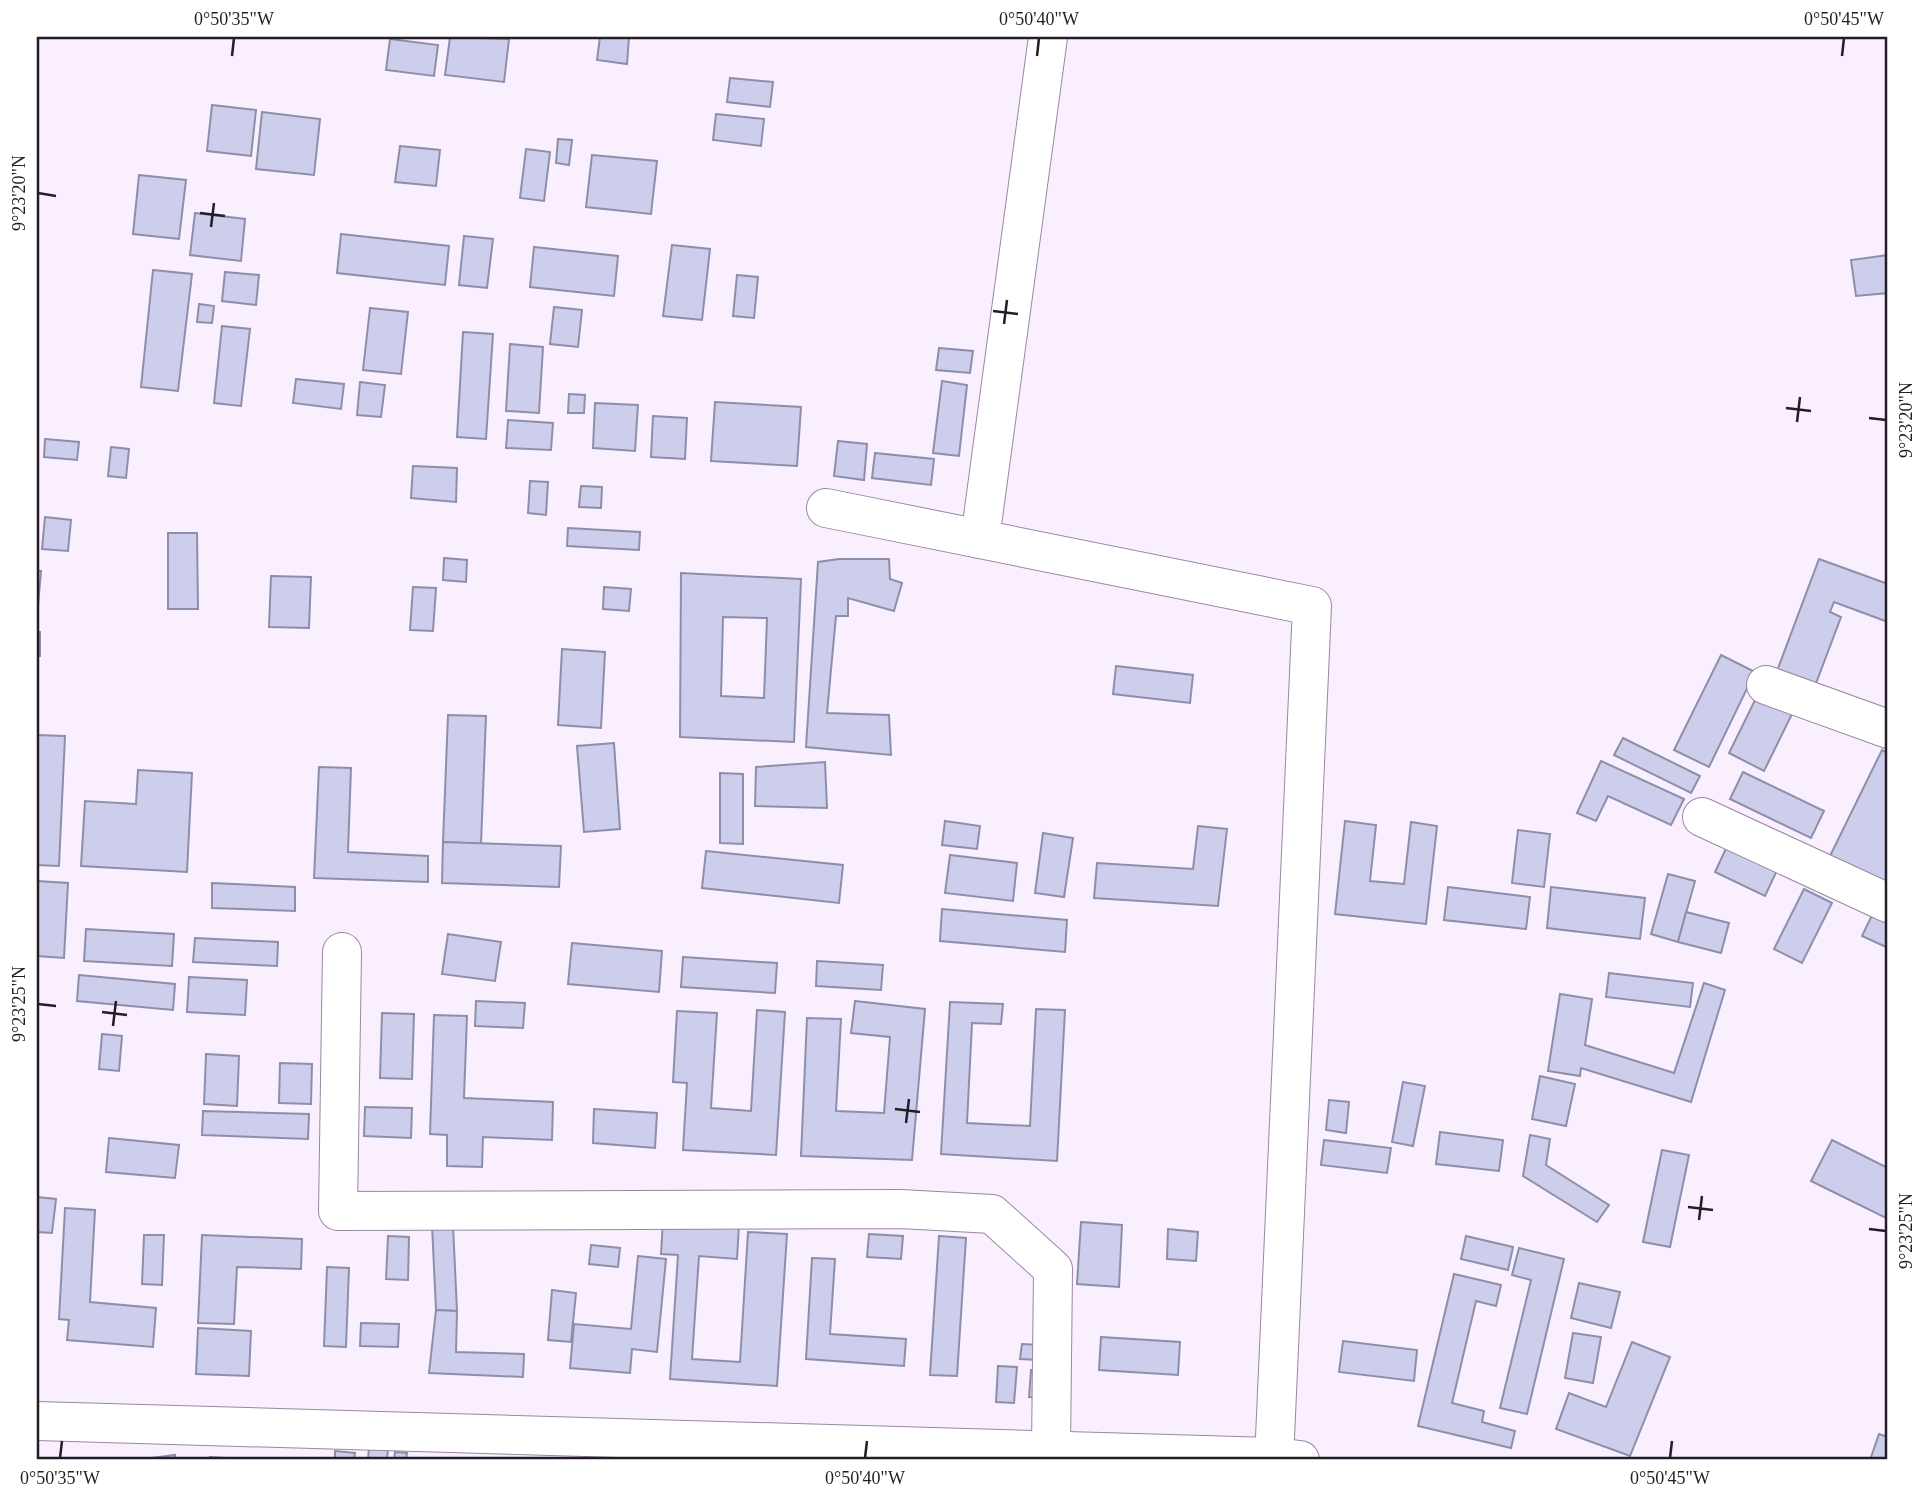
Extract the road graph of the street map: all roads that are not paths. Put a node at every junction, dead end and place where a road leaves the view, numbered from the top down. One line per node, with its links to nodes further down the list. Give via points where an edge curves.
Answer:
1 (1048, 37): 3 (street)
2 (827, 508): 3 (street)
3 (980, 539): 11 (street, via 1312,606)
4 (1766, 685): 5 (street)
5 (1888, 729)
6 (1702, 817): 7 (street)
7 (1888, 903)
8 (342, 952): 10 (street, via 338,1211 900,1209 992,1214 1053,1269)
9 (37, 1421): 10 (street)
10 (1051, 1450): 11 (street)
11 (1283, 1459)

